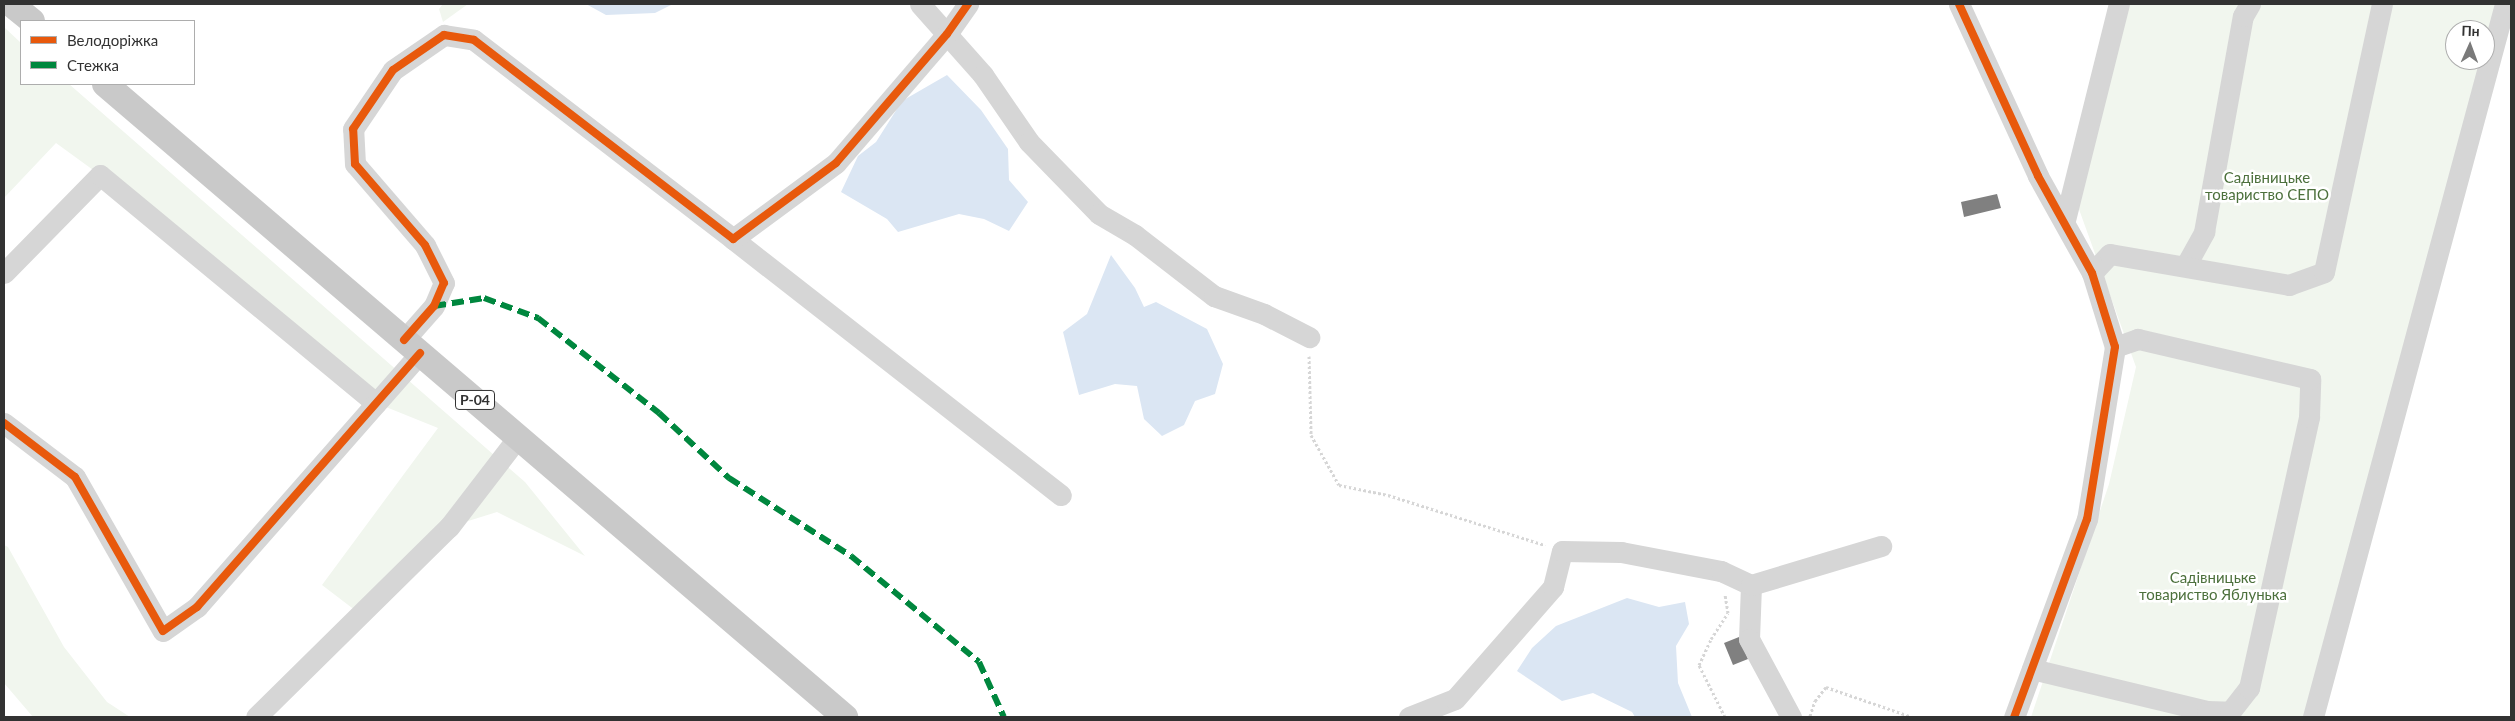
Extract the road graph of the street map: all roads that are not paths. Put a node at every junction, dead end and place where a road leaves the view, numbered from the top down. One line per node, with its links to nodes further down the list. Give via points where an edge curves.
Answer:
1 (11, 4): 9 (main road)
2 (920, 4): 10 (street)
3 (968, 4): 10 (street)
4 (1959, 4): 12 (street, via 2038,176)
5 (2119, 4): 12 (street)
6 (2250, 4): 14 (street, via 2242,16 2204,232)
7 (2382, 4): 14 (street, via 2324,272 2289,285)
8 (2505, 4): 32 (street)
9 (31, 20)
10 (946, 34): 13 (street, via 836,163); 17 (street, via 984,74 1029,142 1100,214 1134,235 1214,296 1264,314)
11 (106, 85): 18 (main road, Р-04)
12 (2065, 220): 16 (street)
13 (733, 239): 18 (street, via 474,40 444,35 393,70 353,130 355,164 425,245 444,283); 23 (street)
14 (2186, 266): 16 (street, via 2110,254)
15 (4, 273): 20 (street, via 100,175)
16 (2092, 273): 19 (street)
17 (1309, 337)
18 (412, 347): 20 (street); 22 (main road, Р-04)
19 (2115, 347): 26 (street, via 2087,519); 26 (street, via 2138,339 2310,379 2309,417 2249,688 2230,712 2207,711)
20 (376, 403): 21 (street, via 197,607 163,631 75,477)
21 (4, 423)
22 (518, 437): 27 (street, via 449,527); 28 (main road, Р-04)
23 (1061, 495)
24 (1882, 546): 25 (street)
25 (1752, 585): 29 (street, via 1721,571 1621,552 1562,551 1553,587 1456,699); 30 (street, via 1749,639)
26 (2032, 669): 31 (street)
27 (256, 717)
28 (845, 717)
29 (1409, 717)
30 (1792, 717)
31 (2014, 717)
32 (2313, 717)

